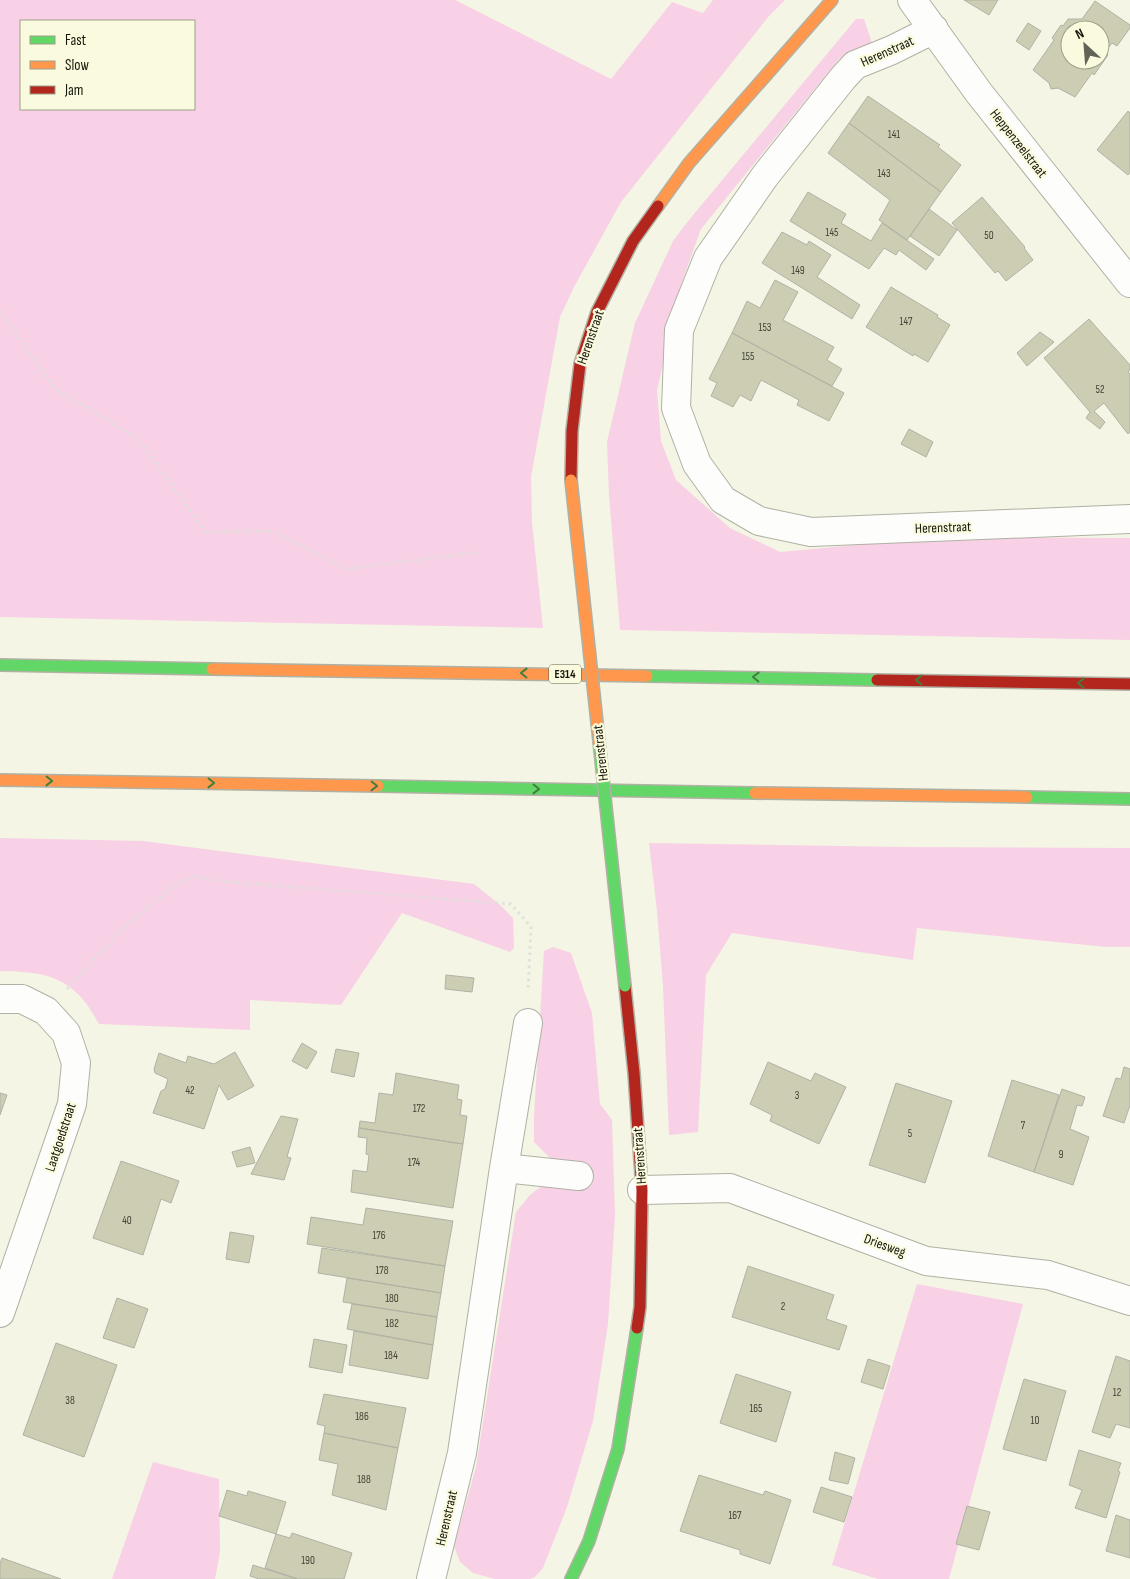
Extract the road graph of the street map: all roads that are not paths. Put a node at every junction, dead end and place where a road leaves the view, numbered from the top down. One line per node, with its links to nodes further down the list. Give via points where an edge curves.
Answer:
1 (832, 0): 14 (main road, Herenstraat, bridge, via 689,163 633,241 597,312 580,364 570,480 634,1073)
2 (912, 0): 3 (street, Heppenzeelstraat)
3 (934, 29): 4 (street, Heppenzeelstraat, via 979,93); 5 (street, Herenstraat, via 855,65 842,78 764,176 708,258 679,330 676,408 697,464 723,500 759,521 811,532)
4 (1130, 283)
5 (1130, 519)
6 (0, 665): 7 (main road, E314, one-way to 6)
7 (1130, 684)
8 (0, 780): 9 (main road, one-way to 9)
9 (1130, 799)
10 (0, 1000): 16 (street, Laatgoedstraat, via 22,999 46,1011 66,1033 76,1063 72,1104)
11 (528, 1023): 12 (street, Herenstraat)
12 (504, 1168): 13 (street); 17 (street, Herenstraat, via 462,1453)
13 (579, 1176)
14 (642, 1190): 15 (street, Driesweg, via 730,1188 926,1261 1048,1275); 18 (main road, Herenstraat, via 640,1307 618,1448 589,1541)
15 (1130, 1302)
16 (0, 1313)
17 (436, 1577)
18 (571, 1579)

